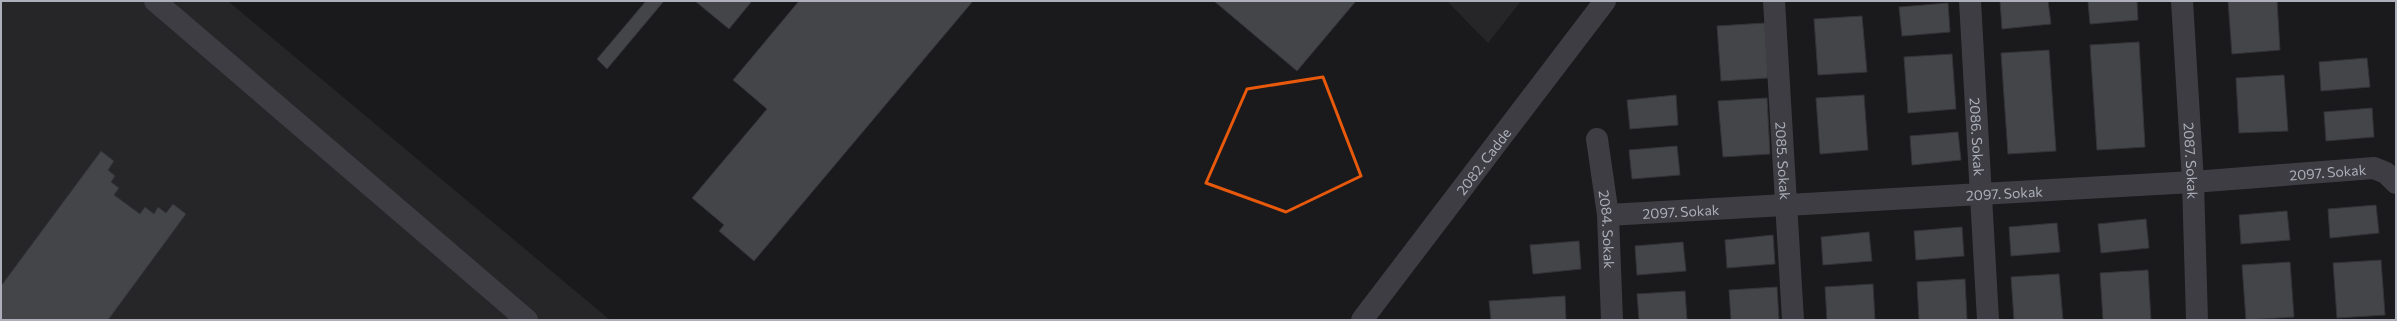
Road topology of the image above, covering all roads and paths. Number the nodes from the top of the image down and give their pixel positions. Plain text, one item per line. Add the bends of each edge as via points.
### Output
1 (155, 1) edge
2 (1605, 1) edge
3 (1774, 1) edge
4 (1970, 1) edge
5 (2182, 1) edge
6 (1597, 139) dead end
7 (2193, 182) junction
8 (2396, 183) edge
9 (1982, 193) junction
10 (1787, 204) junction
11 (1608, 215) junction
12 (527, 320) edge
13 (1362, 320) edge
14 (1612, 320) edge
15 (1793, 320) edge
16 (1988, 320) edge
17 (2197, 320) edge

1 - 12 street
2 - 13 street, 2082. Cadde
3 - 10 street, 2085. Sokak
4 - 9 street, 2086. Sokak
5 - 7 street, 2087. Sokak
6 - 11 street, 2084. Sokak
7 - 8 street, 2097. Sokak via 2374,168 2386,173
7 - 9 street, 2097. Sokak
7 - 17 street, 2087. Sokak
9 - 10 street, 2097. Sokak
9 - 16 street, 2086. Sokak
10 - 11 street, 2097. Sokak
10 - 15 street, 2085. Sokak
11 - 14 street, 2084. Sokak

